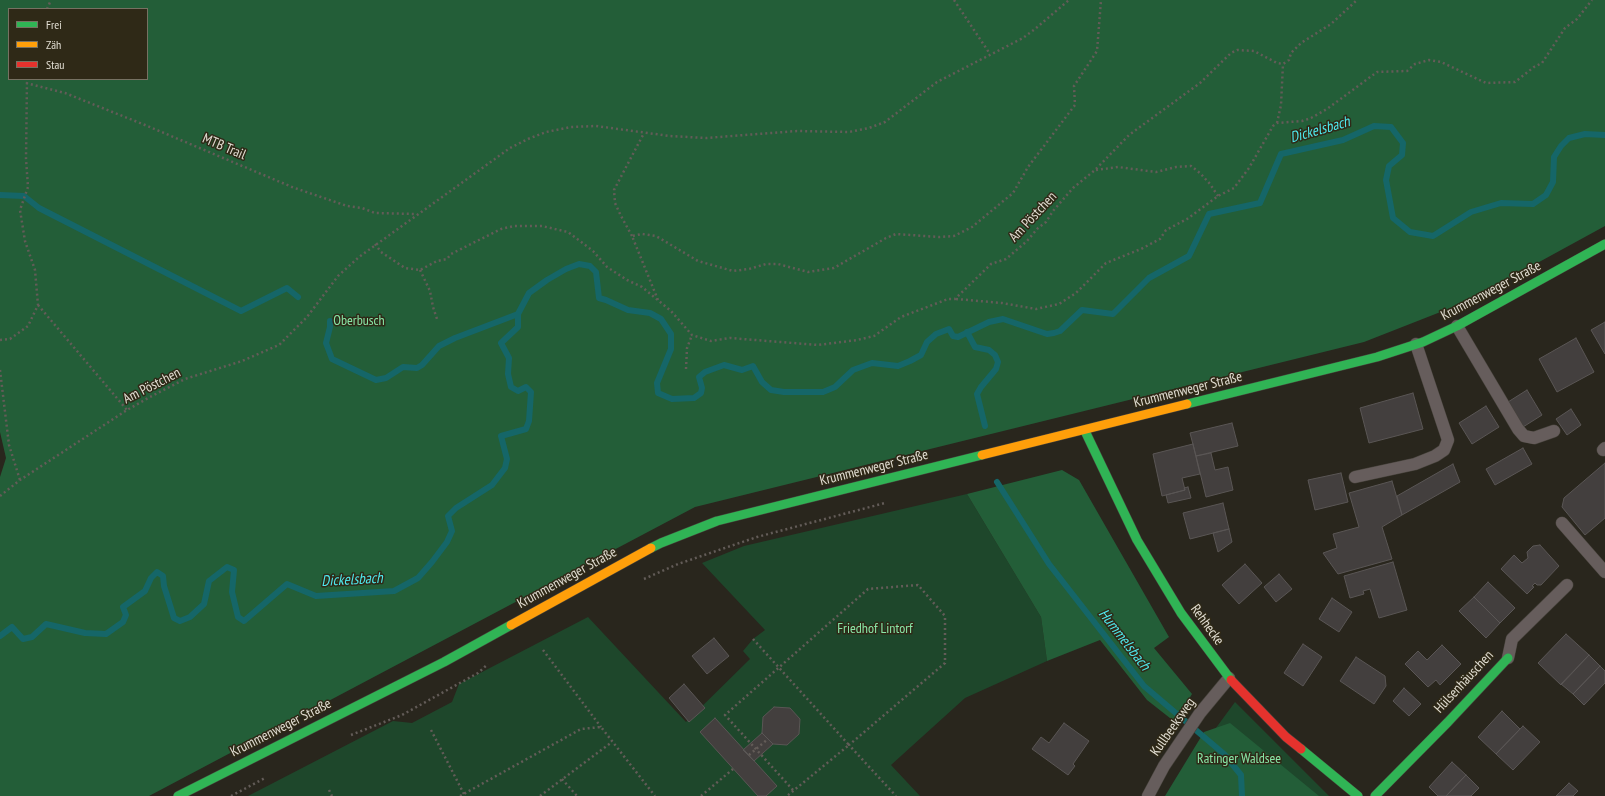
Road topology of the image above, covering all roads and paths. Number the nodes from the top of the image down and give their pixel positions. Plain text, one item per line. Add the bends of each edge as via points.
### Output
1 (954, 0) edge
2 (1069, 0) edge
3 (1101, 0) edge
4 (1357, 0) edge
5 (1592, 0) edge
6 (990, 54) junction
7 (1283, 64) junction
8 (27, 81) edge
9 (1277, 123) junction
10 (644, 133) junction
11 (1095, 170) junction
12 (1218, 196) junction
13 (417, 214) junction
14 (632, 236) junction
15 (375, 244) junction
16 (1605, 244) edge
17 (420, 270) junction
18 (955, 299) junction
19 (659, 302) junction
20 (38, 305) junction
21 (437, 319) dead end
22 (1456, 326) junction
23 (692, 335) junction
24 (0, 340) edge
25 (1416, 344) junction
26 (686, 369) dead end
27 (0, 370) edge
28 (127, 410) junction
29 (1084, 431) junction
30 (1554, 431) dead end
31 (1355, 477) dead end
32 (20, 480) junction
33 (0, 496) edge
34 (887, 503) dead end
35 (1562, 523) dead end
36 (1605, 572) edge
37 (643, 579) dead end
38 (1566, 585) dead end
39 (753, 639) dead end
40 (543, 650) dead end
41 (1508, 658) joint
42 (489, 663) dead end
43 (779, 667) junction
44 (1229, 678) junction
45 (601, 728) junction
46 (431, 730) dead end
47 (350, 735) dead end
48 (768, 739) dead end
49 (612, 742) junction
50 (848, 745) junction
51 (756, 749) junction
52 (749, 756) dead end
53 (733, 768) dead end
54 (266, 778) dead end
55 (562, 779) junction
56 (329, 790) dead end
57 (793, 790) junction
58 (464, 795) edge
59 (544, 795) edge
60 (178, 796) edge
61 (232, 796) edge
62 (332, 796) edge
63 (460, 796) edge
64 (540, 796) edge
65 (577, 796) edge
66 (654, 796) edge
67 (701, 796) edge
68 (787, 796) edge
69 (896, 796) edge
70 (1148, 796) edge
71 (1358, 796) edge
72 (1375, 796) edge

1 - 6 path
2 - 6 path, Am Pöstchen via 1030,34
3 - 14 path via 1096,50 1074,86 1075,105 1028,167 1013,193 972,227 954,236 939,238 896,234 834,268 808,272 778,264 733,271 698,261 656,236
4 - 7 path via 1331,24 1301,43
5 - 9 path via 1577,19 1565,28 1542,64 1534,67 1516,82 1486,83 1440,62 1429,60 1407,70 1377,72 1311,118
6 - 10 path, Am Pöstchen via 937,82 885,122 869,128 849,132 797,131 706,138
7 - 9 path via 1281,105
7 - 11 path, Am Pöstchen via 1254,51 1237,50 1231,53 1200,83 1129,135
8 - 13 path, MTB Trail via 65,93 292,187 347,206 375,213
8 - 20 path, MTB Trail via 28,187 20,210 25,241 35,270
9 - 12 path via 1234,188
10 - 13 path, Am Pöstchen via 596,126 546,132 510,148
10 - 14 path via 614,190 620,216
11 - 12 path via 1118,167 1156,172 1176,166 1191,166 1210,184
11 - 18 path, Am Pöstchen via 1073,188 1028,241 1006,259 991,264
12 - 18 path via 1187,220 1166,230 1160,239 1106,263 1076,293 1059,304 1036,309
13 - 15 path, Am Pöstchen
14 - 19 path
15 - 17 path via 381,252 405,268
15 - 28 path, Am Pöstchen via 358,256 338,276 307,317 279,345 242,361 185,379
16 - 22 main road, Krummenweger Straße
17 - 19 path via 447,259 451,254 501,229 514,226 542,226 568,232 607,267 642,287
17 - 21 path via 430,291
18 - 23 path via 948,299 901,317 874,336 850,342 818,345 730,338 711,340
19 - 23 path via 671,311
20 - 24 path via 28,326 10,339
20 - 28 path
22 - 25 main road, Krummenweger Straße
22 - 30 lane via 1524,436 1534,438
23 - 26 path via 687,348
25 - 29 main road, Krummenweger Straße via 1377,357
25 - 31 lane via 1448,440 1444,450 1415,464
27 - 32 path via 9,445
28 - 32 path, Am Pöstchen
29 - 44 main road, Rehhecke via 1137,540 1181,613
29 - 60 main road, Krummenweger Straße via 717,521 661,543 444,662
32 - 33 path, Am Pöstchen
34 - 37 path via 757,537
35 - 36 lane
38 - 41 lane, Hülsenhäuschen via 1512,639
39 - 43 path
40 - 45 path
41 - 72 main road, Hülsenhäuschen
42 - 47 path via 478,673 402,715
43 - 50 path
43 - 50 path via 868,589 918,585 945,616 945,663
43 - 51 path via 725,715
44 - 70 lane, Kullbeeksweg via 1200,713 1164,766
44 - 71 main road, Rehhecke via 1286,737
45 - 49 path
45 - 58 path via 580,729
46 - 58 path
48 - 51 path
49 - 55 path
49 - 66 path
50 - 57 path
50 - 69 path
51 - 52 path
51 - 57 path
53 - 67 path
54 - 61 path
55 - 59 path
55 - 65 path
56 - 62 path
57 - 68 path
58 - 63 path
59 - 64 path

